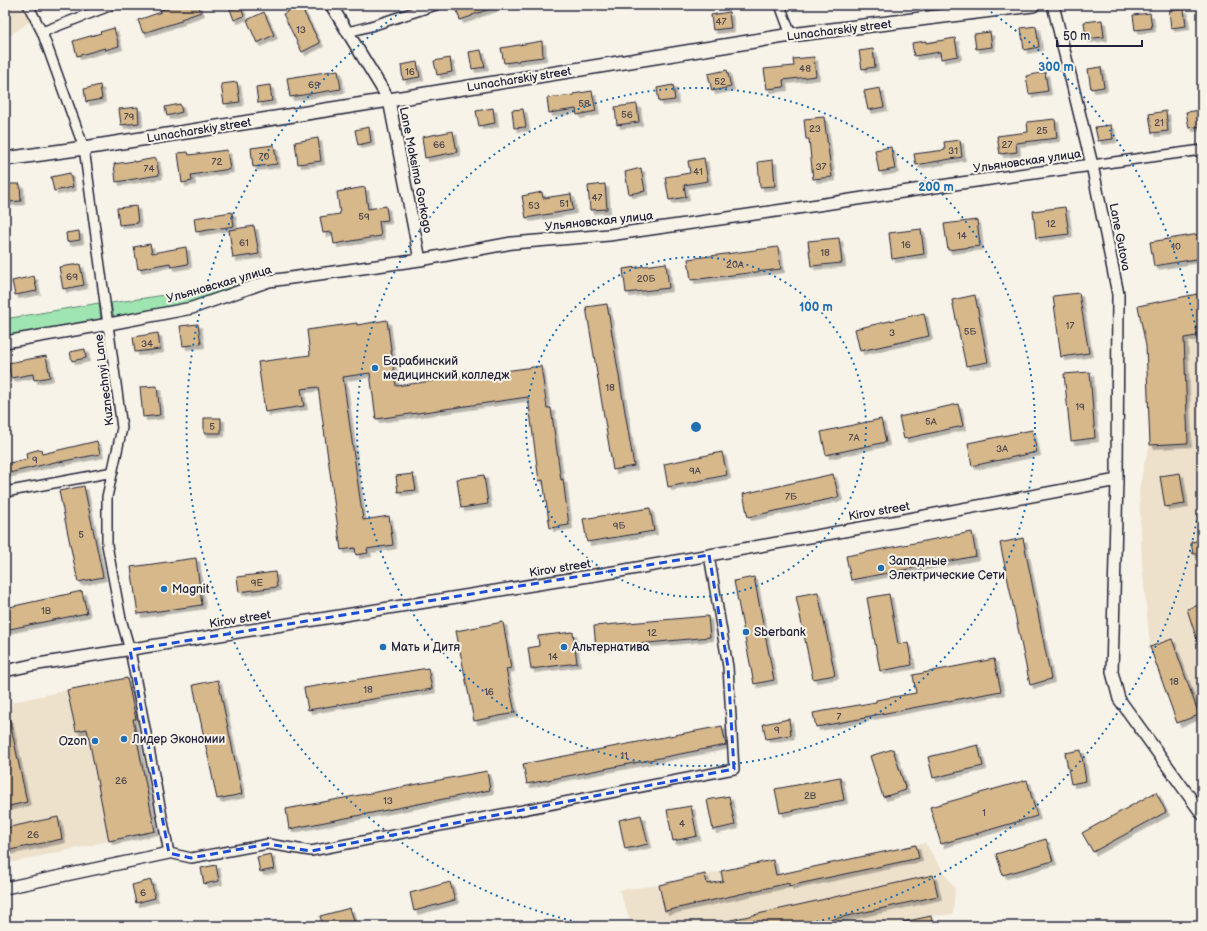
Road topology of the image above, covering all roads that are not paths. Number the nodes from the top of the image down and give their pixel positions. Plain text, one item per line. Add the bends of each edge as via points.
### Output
1 (28, 5) edge
2 (112, 5) edge
3 (331, 5) edge
4 (436, 5) edge
5 (780, 5) edge
6 (1033, 5) edge
7 (1053, 5) edge
8 (42, 32) junction
9 (348, 32) junction
10 (791, 36) junction
11 (389, 100) junction
12 (84, 148) junction
13 (1202, 150) edge
14 (5, 159) edge
15 (1092, 165) junction
16 (420, 260) junction
17 (109, 324) junction
18 (5, 342) edge
19 (113, 472) junction
20 (1117, 480) junction
21 (5, 492) edge
22 (709, 555) junction
23 (130, 650) junction
24 (5, 671) edge
25 (1202, 814) edge
26 (169, 853) junction
27 (5, 888) edge

1 - 8 street, Kuznechnyi Lane
2 - 8 street
3 - 9 street, Lane Maksima Gorkogo
4 - 9 street
5 - 10 street
6 - 10 main road, Lunacharskiy street
7 - 15 street, Lane Gutova
8 - 12 street, Kuznechnyi Lane
9 - 11 street, Lane Maksima Gorkogo
10 - 11 main road, Lunacharskiy street
11 - 12 main road, Lunacharskiy street
11 - 16 street, Lane Maksima Gorkogo
12 - 14 main road, Lunacharskiy street
12 - 17 street, Kuznechnyi Lane
13 - 15 street, Ульяновская улица
15 - 16 street, Ульяновская улица via 609,234 512,243
15 - 20 street, Lane Gutova via 1118,294
16 - 17 street, Ульяновская улица via 269,281 192,308
17 - 18 street, Ульяновская улица
17 - 19 street, Kuznechnyi Lane via 122,428
19 - 21 street
19 - 23 street, Kuznechnyi Lane via 107,497 107,545 121,619
20 - 22 street, Kirov street
20 - 25 street, Lane Gutova via 1112,672 1120,699
22 - 23 street, Kirov street
22 - 26 street via 728,667 734,769 311,852 268,844 190,858
23 - 24 street, Kirov street
23 - 26 street, Kuznechnyi Lane
26 - 27 street

